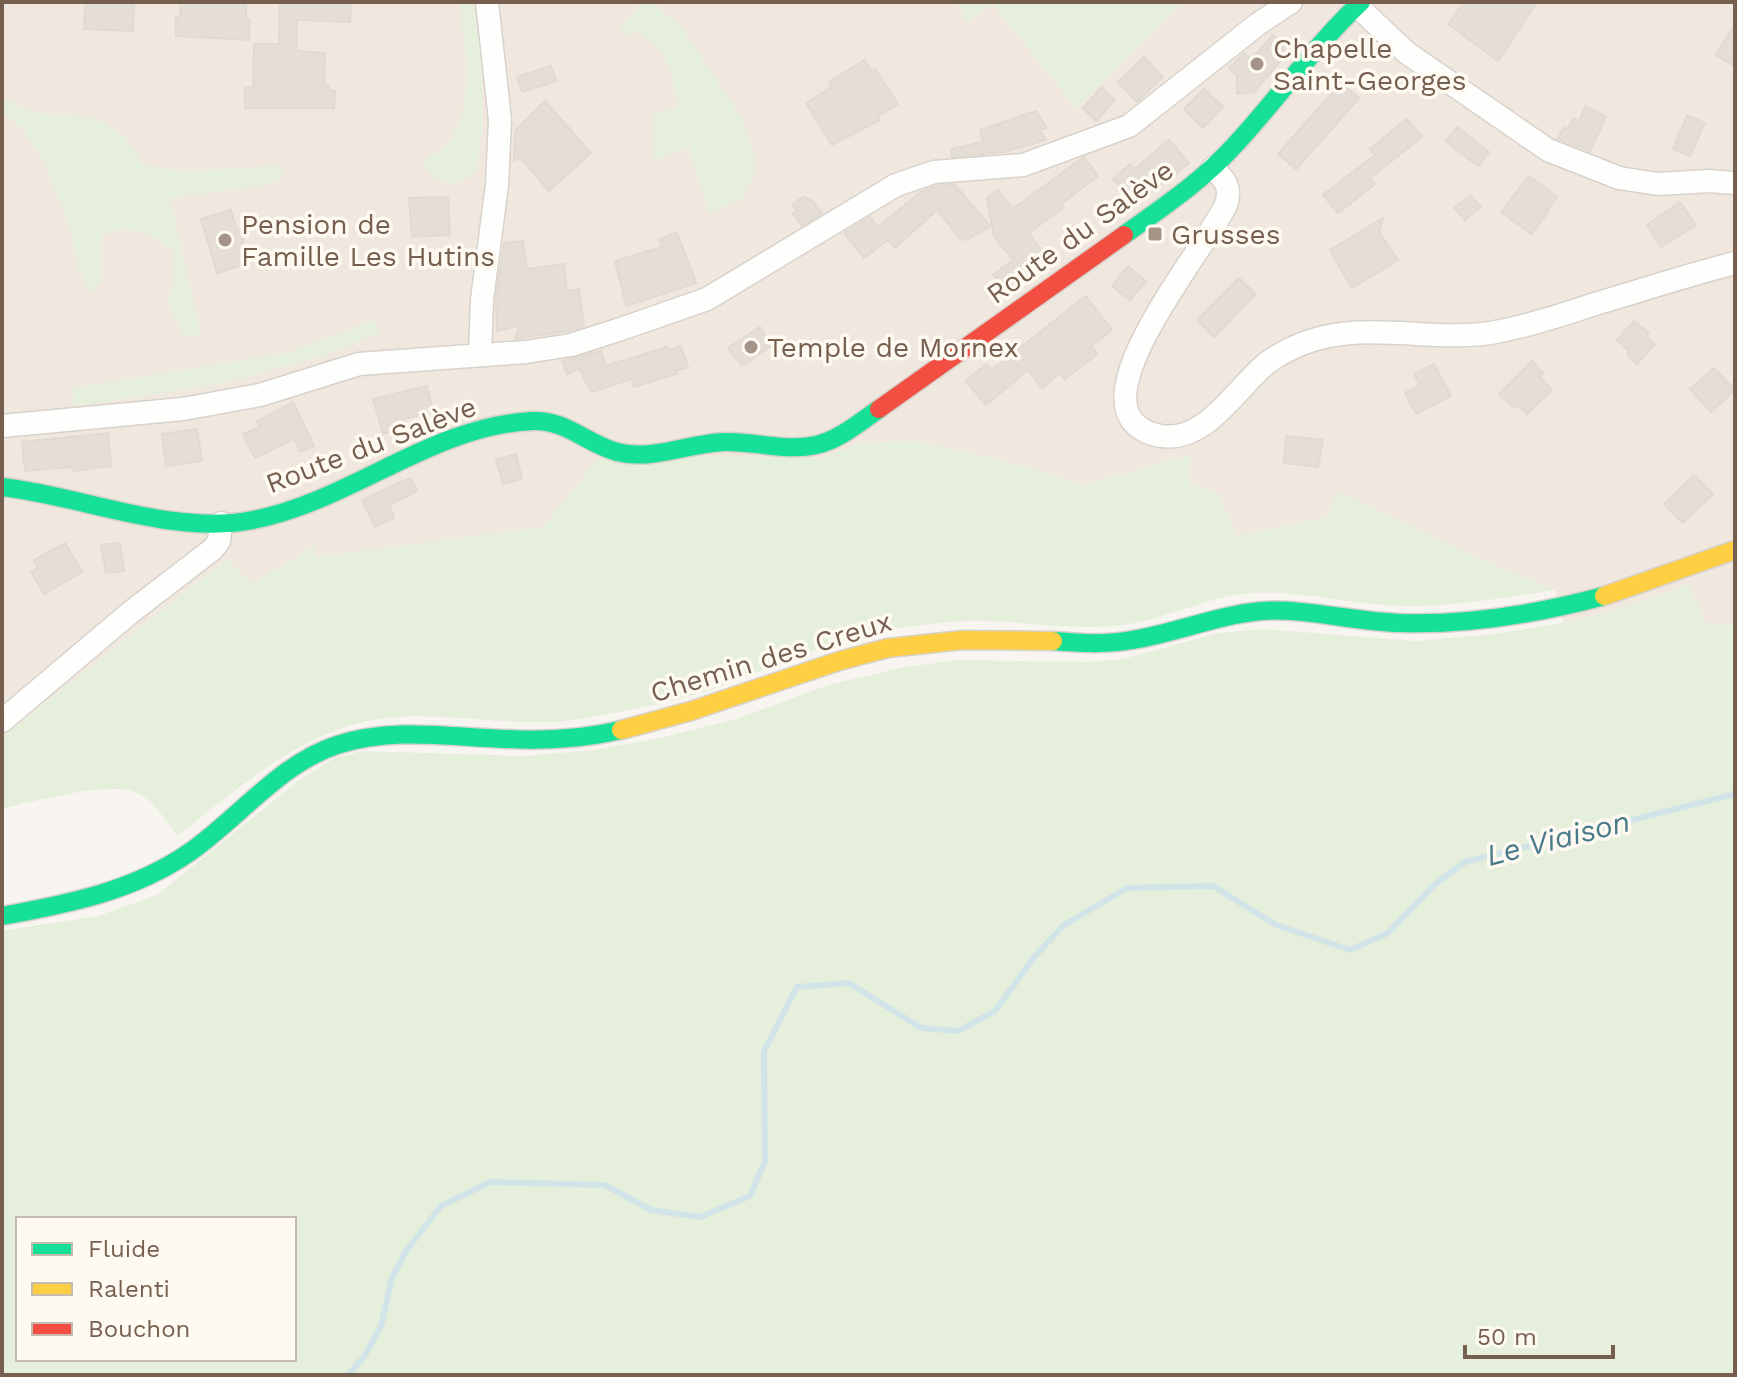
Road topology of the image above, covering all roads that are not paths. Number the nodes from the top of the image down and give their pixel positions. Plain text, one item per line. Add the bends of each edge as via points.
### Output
1 (487, 2) edge
2 (1291, 2) edge
3 (1359, 4) edge
4 (1213, 168) junction
5 (1735, 183) edge
6 (1735, 263) edge
7 (480, 355) junction
8 (2, 426) edge
9 (2, 487) edge
10 (221, 523) junction
11 (1735, 550) edge
12 (2, 721) edge
13 (2, 916) edge

1 - 7 street via 500,120
2 - 7 street via 1120,130 1023,165 919,176 878,194 699,302 571,345
3 - 4 street, Route du Salève
3 - 5 street via 1407,53 1548,150 1619,178 1658,184
4 - 6 street via 1227,183 1226,205 1127,373 1124,392 1130,418 1153,435 1192,432 1268,363 1305,343 1345,333 1507,330
4 - 10 street, Route du Salève via 1136,229 831,439 802,447 724,442 630,454 608,449 555,422 516,423 434,445 306,504
7 - 8 street via 359,364 260,395 183,409
9 - 10 street, Route du Salève
10 - 12 street via 213,549
11 - 13 street, Chemin des Creux via 1615,594 1553,610 1404,623 1268,611 1213,618 1117,642 917,643 838,662 682,715 590,736 527,741 363,738 339,744 288,772 169,866 103,894

